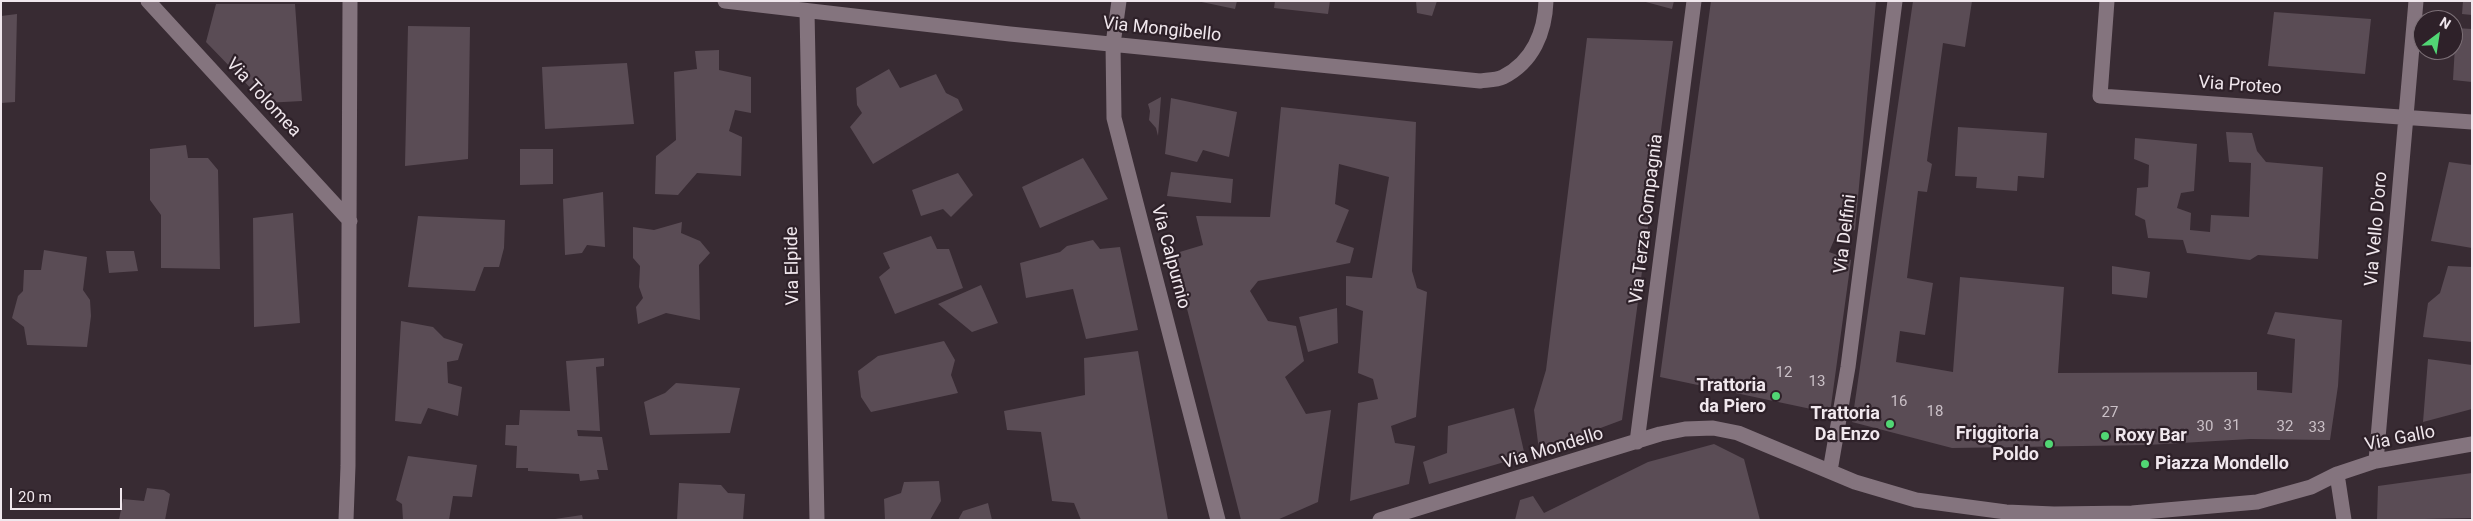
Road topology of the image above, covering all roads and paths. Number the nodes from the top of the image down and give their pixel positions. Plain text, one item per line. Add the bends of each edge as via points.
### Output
1 (148, 1) edge
2 (350, 1) edge
3 (725, 1) edge
4 (1119, 1) edge
5 (1546, 1) edge
6 (1694, 1) edge
7 (1895, 1) edge
8 (2107, 1) edge
9 (2416, 1) edge
10 (771, 4) edge
11 (807, 11) junction
12 (1113, 44) junction
13 (2405, 116) junction
14 (2472, 122) edge
15 (350, 221) junction
16 (1637, 442) junction
17 (2472, 444) edge
18 (2376, 461) junction
19 (1830, 471) junction
20 (2337, 474) junction
21 (2089, 517) edge
22 (346, 520) edge
23 (817, 520) edge
24 (1218, 520) edge
25 (1380, 520) edge
26 (2344, 520) edge

1 - 15 street, Via Tolomea
2 - 15 street
3 - 10 street, Via Mongibello
4 - 12 street, Via Calpurnio
5 - 12 street, Via Mongibello via 1539,41 1524,62 1502,78 1480,82
6 - 16 street, Via Terza Compagnia
7 - 19 street, Via Delfini via 1848,367
8 - 13 street, Via Proteo via 2100,96
9 - 13 street, Via Vello D'oro
10 - 11 street, Via Mongibello
11 - 12 street, Via Mongibello
11 - 23 street, Via Elpide
12 - 24 street, Via Calpurnio via 1114,118
13 - 14 street, Via Proteo
13 - 18 street, Via Vello D'oro
15 - 22 street
16 - 19 street, Via Mondello via 1685,429 1713,428 1738,433
16 - 25 street, Via Mondello
17 - 18 street, Via Gallo
18 - 20 street, Via Gallo
19 - 21 street via 1916,500 2006,512
20 - 21 street via 2311,487 2257,502
20 - 26 street

